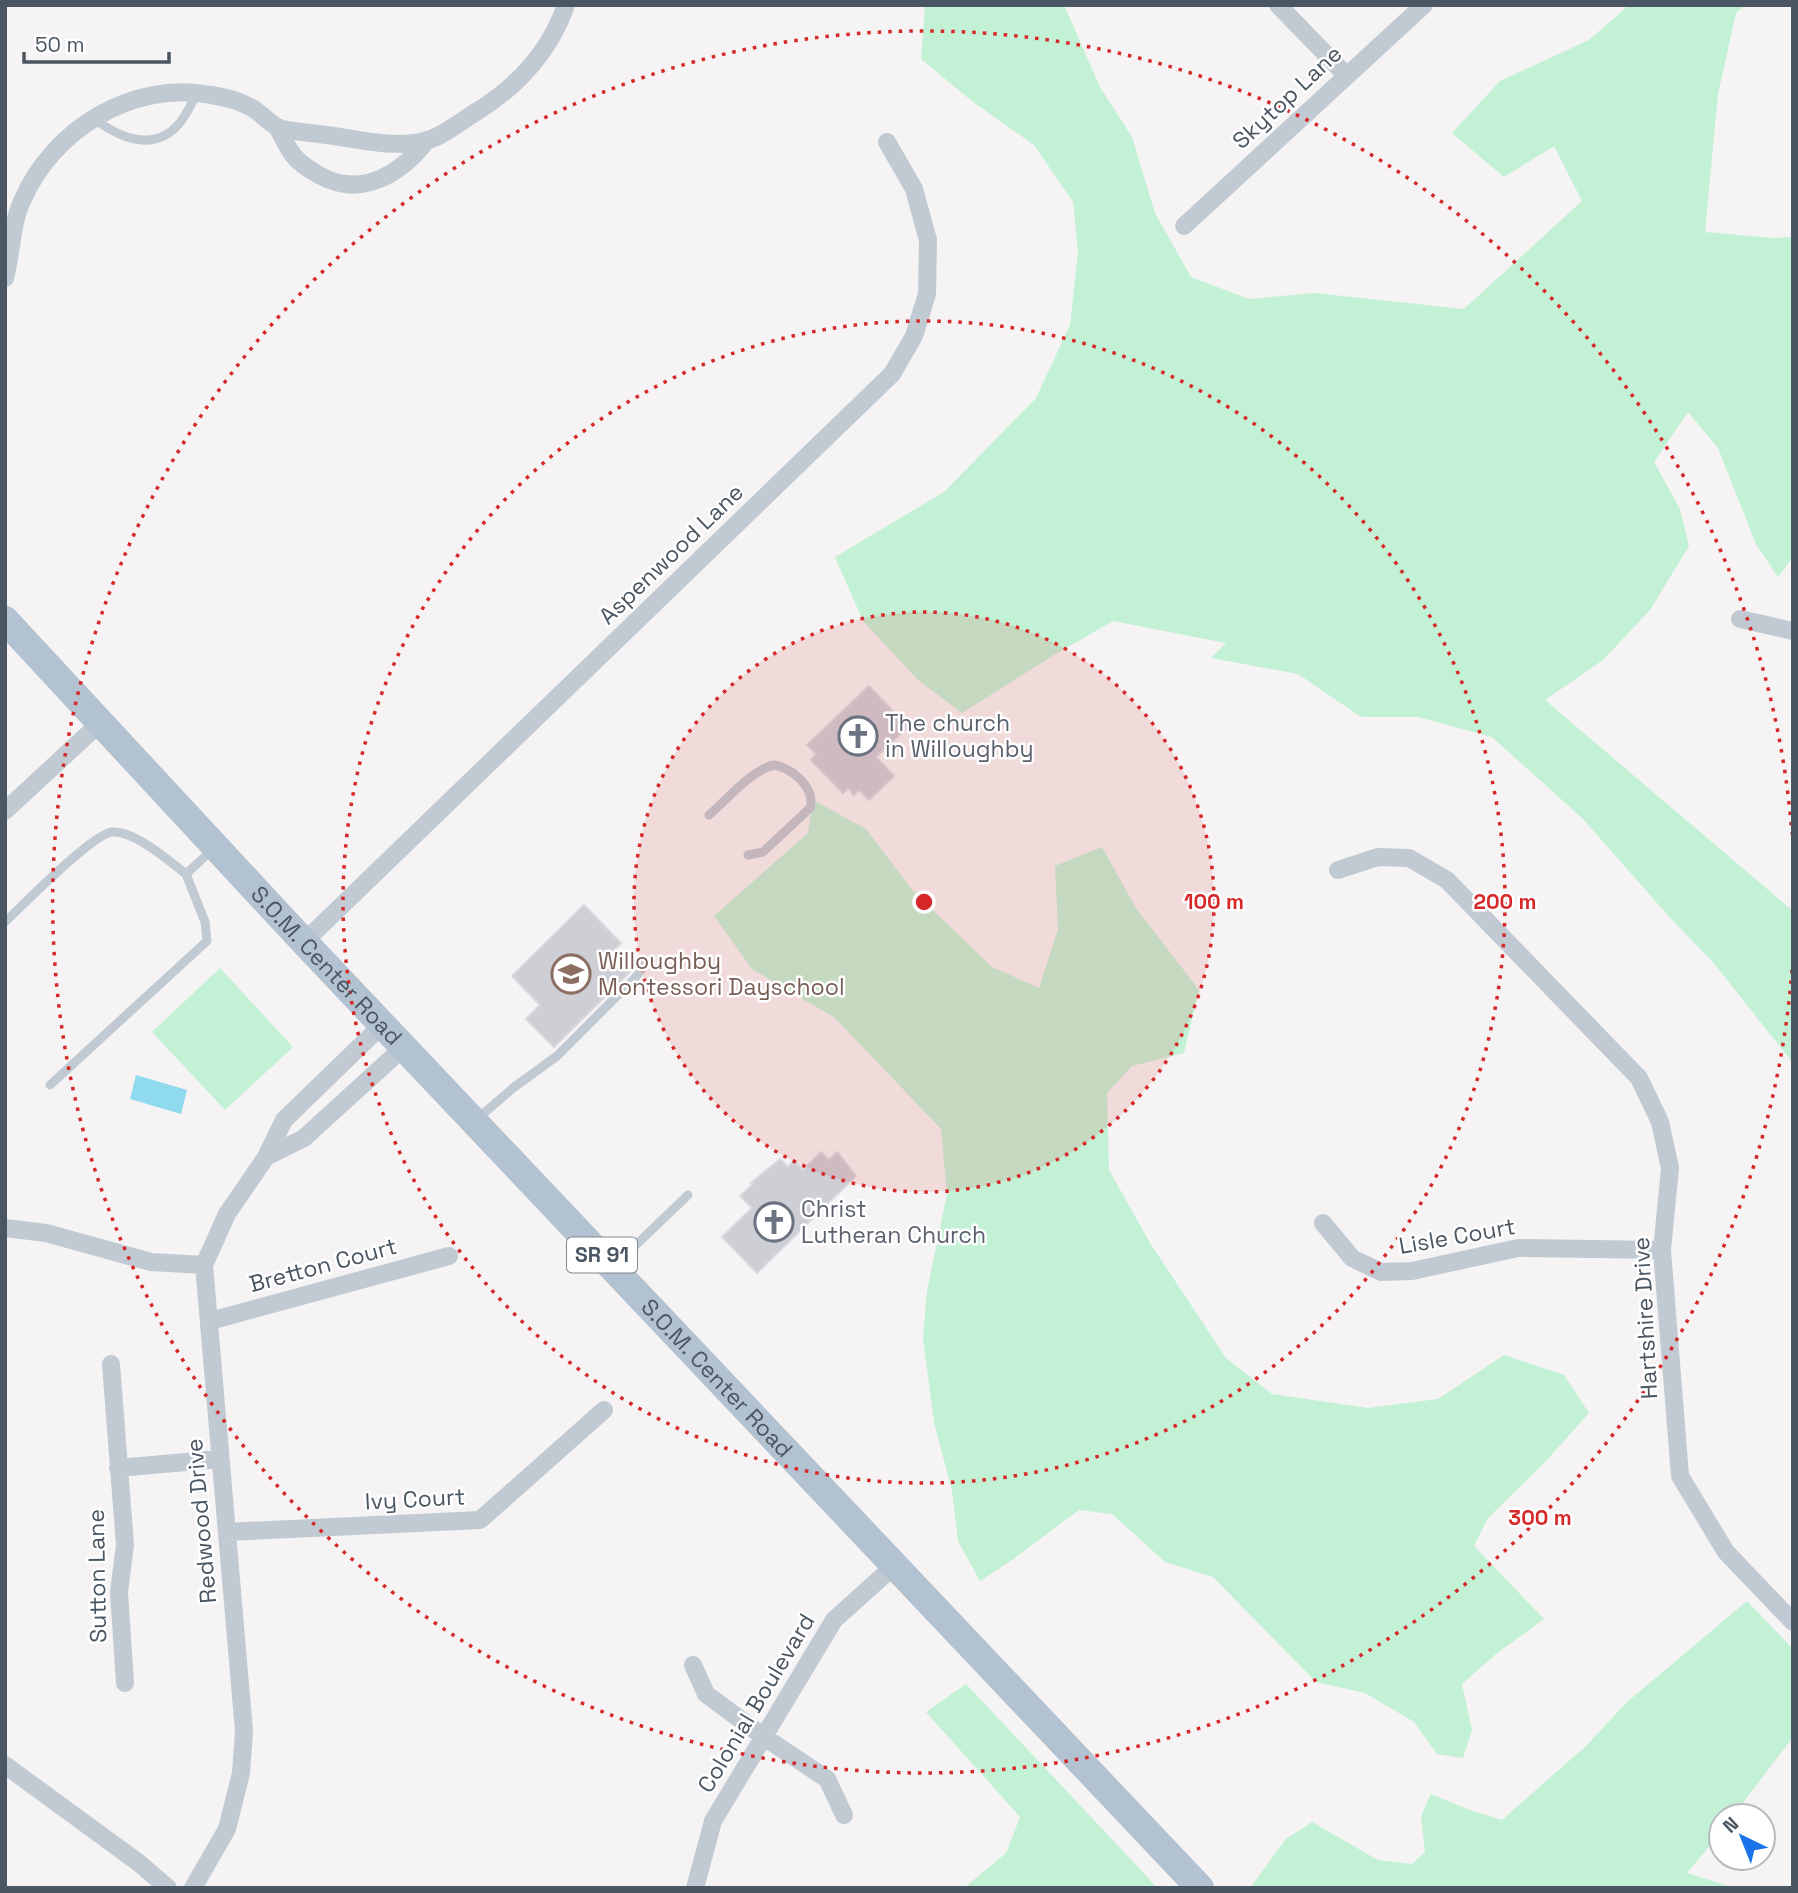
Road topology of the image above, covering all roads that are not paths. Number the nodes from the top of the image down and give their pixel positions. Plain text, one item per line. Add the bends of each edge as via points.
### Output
1 (566, 5) edge
2 (1278, 5) edge
3 (1424, 5) edge
4 (1346, 75) junction
5 (197, 93) junction
6 (93, 118) junction
7 (277, 127) junction
8 (427, 140) junction
9 (887, 142) dead end
10 (1184, 226) dead end
11 (5, 278) edge
12 (1740, 619) dead end
13 (5, 620) edge
14 (1793, 631) edge
15 (101, 722) junction
16 (5, 811) edge
17 (709, 815) dead end
18 (215, 846) junction
19 (748, 855) dead end
20 (1338, 870) dead end
21 (186, 874) junction
22 (5, 922) edge
23 (304, 942) junction
24 (648, 961) dead end
25 (383, 1024) junction
26 (404, 1047) junction
27 (50, 1085) dead end
28 (475, 1121) junction
29 (266, 1157) junction
30 (688, 1195) dead end
31 (1323, 1223) dead end
32 (5, 1228) edge
33 (1662, 1250) junction
34 (449, 1256) dead end
35 (204, 1265) junction
36 (613, 1267) junction
37 (210, 1321) junction
38 (111, 1364) dead end
39 (604, 1409) dead end
40 (220, 1460) junction
41 (118, 1468) junction
42 (227, 1532) junction
43 (894, 1566) junction
44 (1793, 1622) edge
45 (693, 1665) dead end
46 (125, 1683) dead end
47 (764, 1737) junction
48 (5, 1765) edge
49 (844, 1815) dead end
50 (168, 1888) edge
51 (193, 1888) edge
52 (695, 1888) edge
53 (1200, 1888) edge

1 - 8 street via 541,54 516,82 483,108
2 - 4 street
3 - 4 street, Skytop Lane
4 - 10 street, Skytop Lane
5 - 6 street via 177,91 141,98
5 - 6 lane via 176,127 159,139 136,141 113,133
5 - 7 street via 252,107
6 - 11 street via 57,148 27,191
7 - 8 street via 356,141
7 - 8 street via 301,163 325,179 353,186 394,172
9 - 23 street, Aspenwood Lane via 914,189 928,240 927,294 914,336 892,374
12 - 14 street
13 - 15 main road, S.O.M. Center Road / SR 91
15 - 16 street
15 - 18 main road, S.O.M. Center Road / SR 91
17 - 19 lane via 761,770 774,765 791,771 811,793 810,807 764,852
18 - 21 lane
18 - 23 main road, S.O.M. Center Road / SR 91
20 - 33 street, Hartshire Drive via 1378,857 1409,858 1447,880 1639,1078 1660,1122 1670,1168
21 - 22 lane via 126,834 110,832 92,842
21 - 27 lane via 205,922 206,941
23 - 25 main road, S.O.M. Center Road / SR 91
24 - 28 lane via 557,1056
25 - 26 main road, S.O.M. Center Road / SR 91
25 - 29 street via 284,1120
26 - 28 main road, S.O.M. Center Road / SR 91
26 - 29 street via 304,1138
28 - 36 main road, S.O.M. Center Road / SR 91
29 - 35 street via 227,1214
30 - 36 lane
31 - 33 street, Lisle Court via 1352,1258 1381,1272 1412,1271 1518,1248
32 - 35 street via 46,1233 151,1262
33 - 44 street, Hartshire Drive via 1680,1476 1726,1552
34 - 37 street, Bretton Court
35 - 37 street, Redwood Drive
36 - 43 main road, S.O.M. Center Road / SR 91
37 - 40 street, Redwood Drive
38 - 41 street, Sutton Lane
39 - 42 street, Ivy Court via 480,1520
40 - 41 street
40 - 42 street, Redwood Drive
41 - 46 street, Sutton Lane via 125,1545 119,1592
42 - 51 street, Redwood Drive via 244,1731 241,1773 227,1829
43 - 47 street, Colonial Boulevard via 834,1620
43 - 53 main road, S.O.M. Center Road / SR 91
45 - 47 street via 706,1695
47 - 49 street via 827,1779
47 - 52 street, Colonial Boulevard via 713,1821
48 - 50 street

